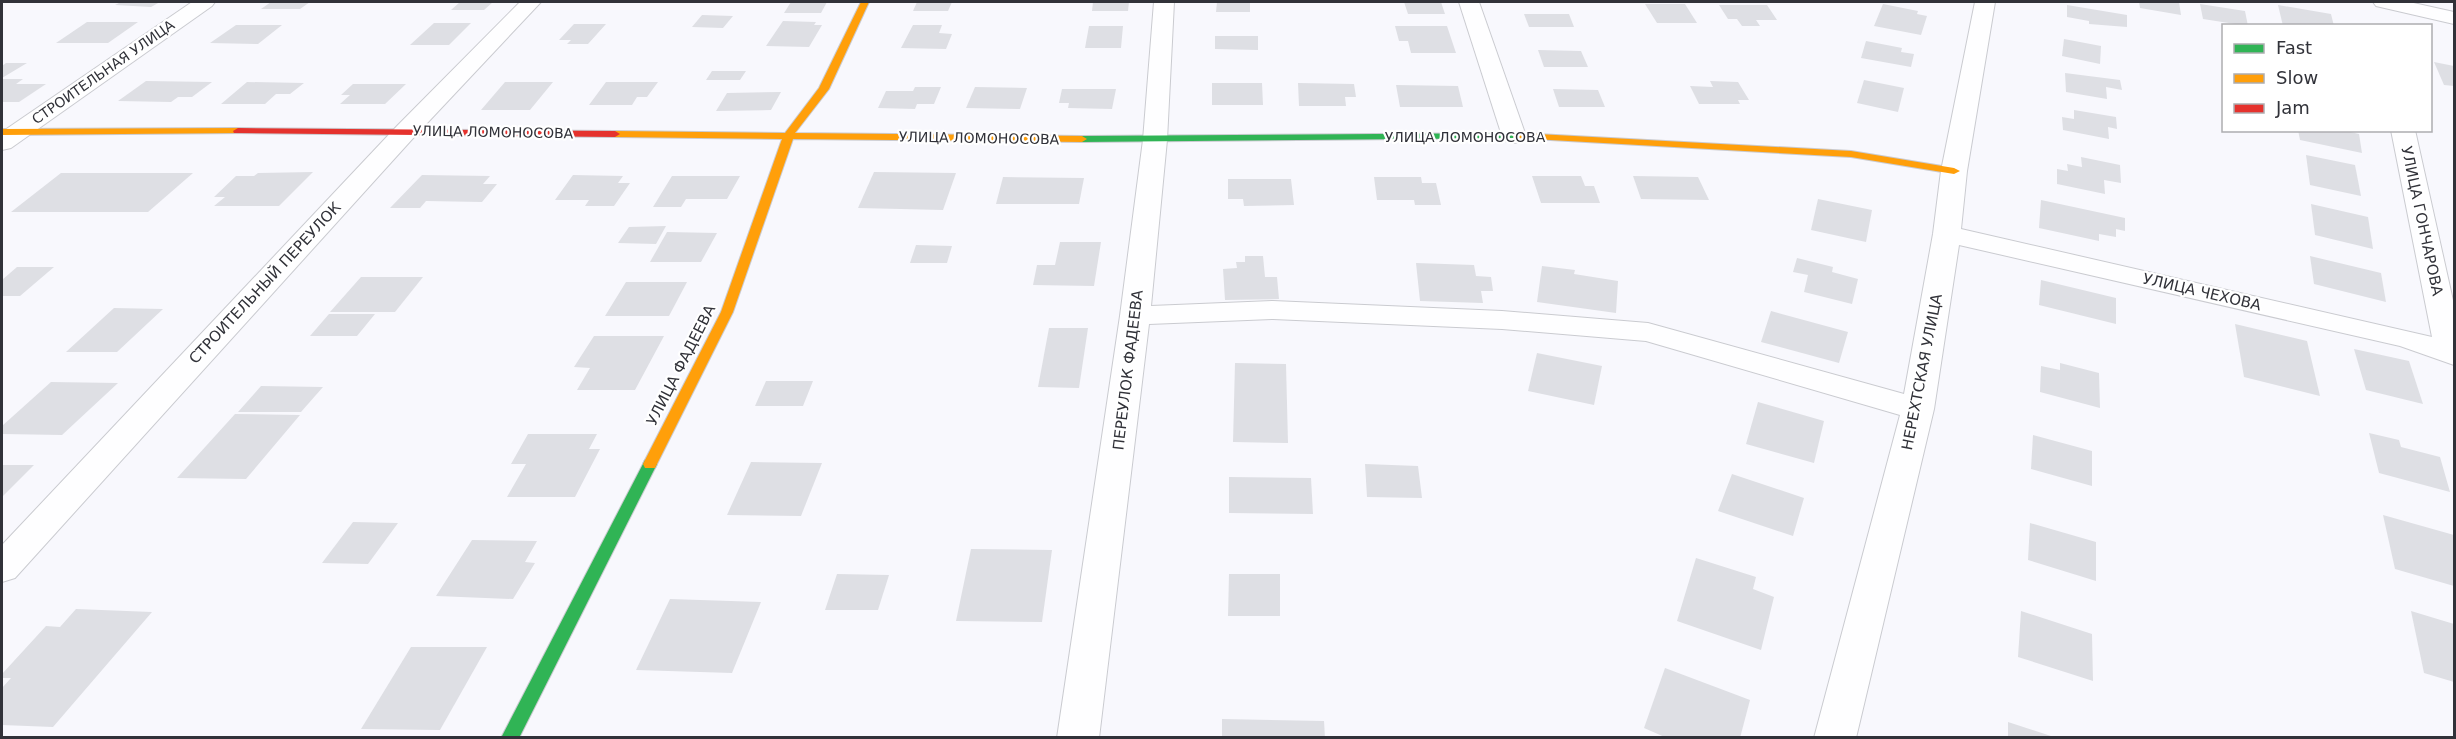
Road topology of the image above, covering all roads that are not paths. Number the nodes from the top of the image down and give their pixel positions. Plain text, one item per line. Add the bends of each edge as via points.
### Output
1 (206, 2) edge
2 (531, 2) edge
3 (865, 2) edge
4 (1164, 2) edge
5 (1469, 2) edge
6 (1985, 2) edge
7 (2376, 2) edge
8 (2383, 2) edge
9 (2454, 18) edge
10 (2381, 24) edge
11 (406, 131) junction
12 (2403, 132) edge
13 (789, 134) junction
14 (6, 136) edge
15 (1514, 136) junction
16 (1155, 140) junction
17 (1954, 171) junction
18 (1947, 234) junction
19 (1135, 316) junction
20 (2454, 343) edge
21 (2454, 355) edge
22 (1918, 409) junction
23 (2, 568) edge
24 (510, 738) edge
25 (1078, 738) edge
26 (1834, 738) edge

1 - 14 street, СТРОИТЕЛЬНАЯ УЛИЦА
2 - 11 street, СТРОИТЕЛЬНЫЙ ПЕРЕУЛОК
3 - 13 street, УЛИЦА ФАДЕЕВА via 824,89
4 - 16 street, ПЕРЕУЛОК ФАДЕЕВА
5 - 15 street
6 - 17 street, НЕРЕХТСКАЯ УЛИЦА
7 - 10 street
8 - 9 street
11 - 13 street, УЛИЦА ЛОМОНОСОВА
11 - 14 street, УЛИЦА ЛОМОНОСОВА
11 - 23 street, СТРОИТЕЛЬНЫЙ ПЕРЕУЛОК
12 - 20 street, УЛИЦА ГОНЧАРОВА via 2446,335
13 - 16 street, УЛИЦА ЛОМОНОСОВА
13 - 24 street, УЛИЦА ФАДЕЕВА via 727,312
15 - 16 street, УЛИЦА ЛОМОНОСОВА
15 - 17 street, УЛИЦА ЛОМОНОСОВА via 1851,154
16 - 19 street, ПЕРЕУЛОК ФАДЕЕВА
17 - 18 street, НЕРЕХТСКАЯ УЛИЦА
18 - 21 street, УЛИЦА ЧЕХОВА via 2409,339
18 - 22 street, НЕРЕХТСКАЯ УЛИЦА
19 - 22 street via 1273,310 1502,320 1648,332
19 - 25 street, ПЕРЕУЛОК ФАДЕЕВА
22 - 26 street, НЕРЕХТСКАЯ УЛИЦА

